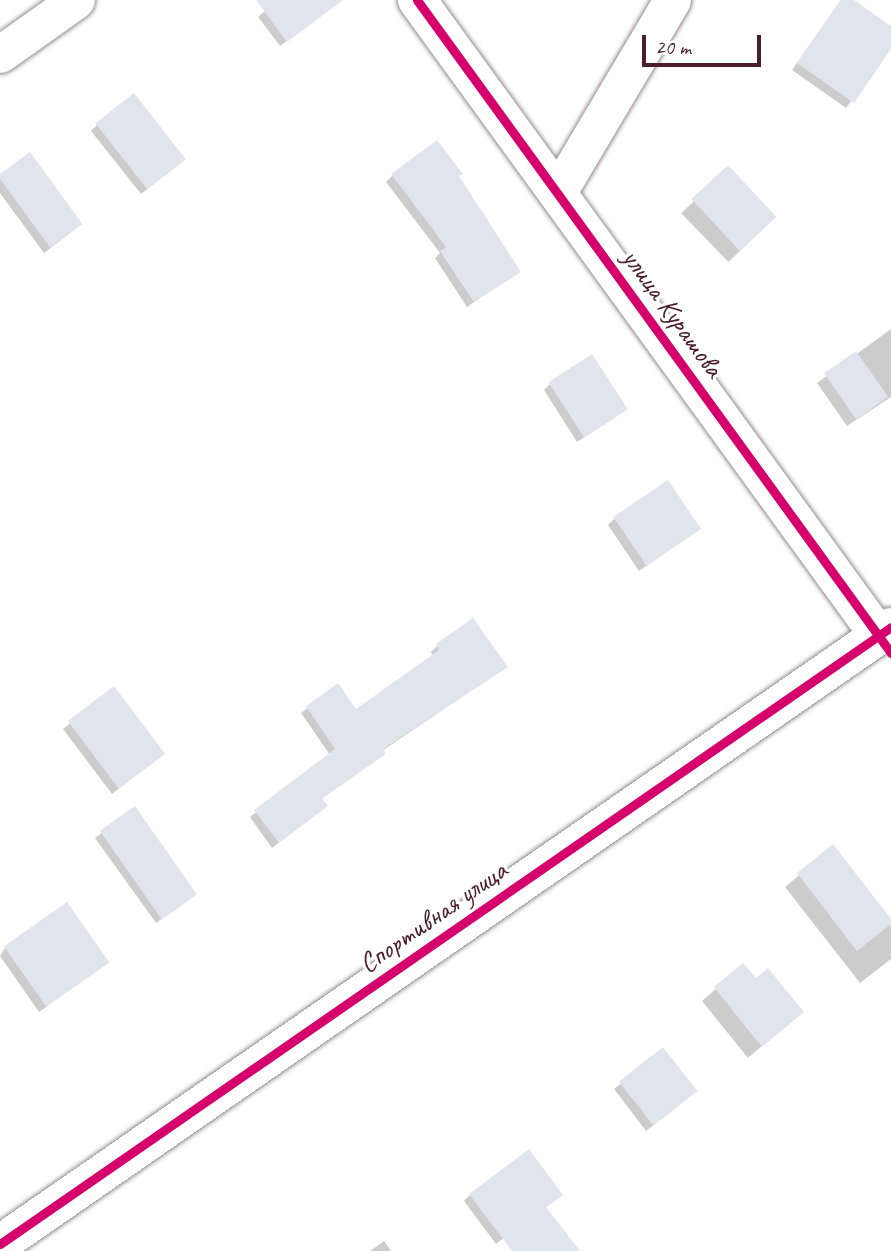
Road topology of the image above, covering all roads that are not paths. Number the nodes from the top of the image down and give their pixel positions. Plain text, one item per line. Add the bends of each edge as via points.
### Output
1 (76, 0) edge
2 (417, 0) edge
3 (671, 0) edge
4 (0, 54) edge
5 (558, 192) junction
6 (887, 639) edge
7 (0, 1244) edge

1 - 4 street
2 - 5 street, улица Курашова
3 - 5 street
5 - 6 street, улица Курашова
6 - 7 street, Спортивная улица

